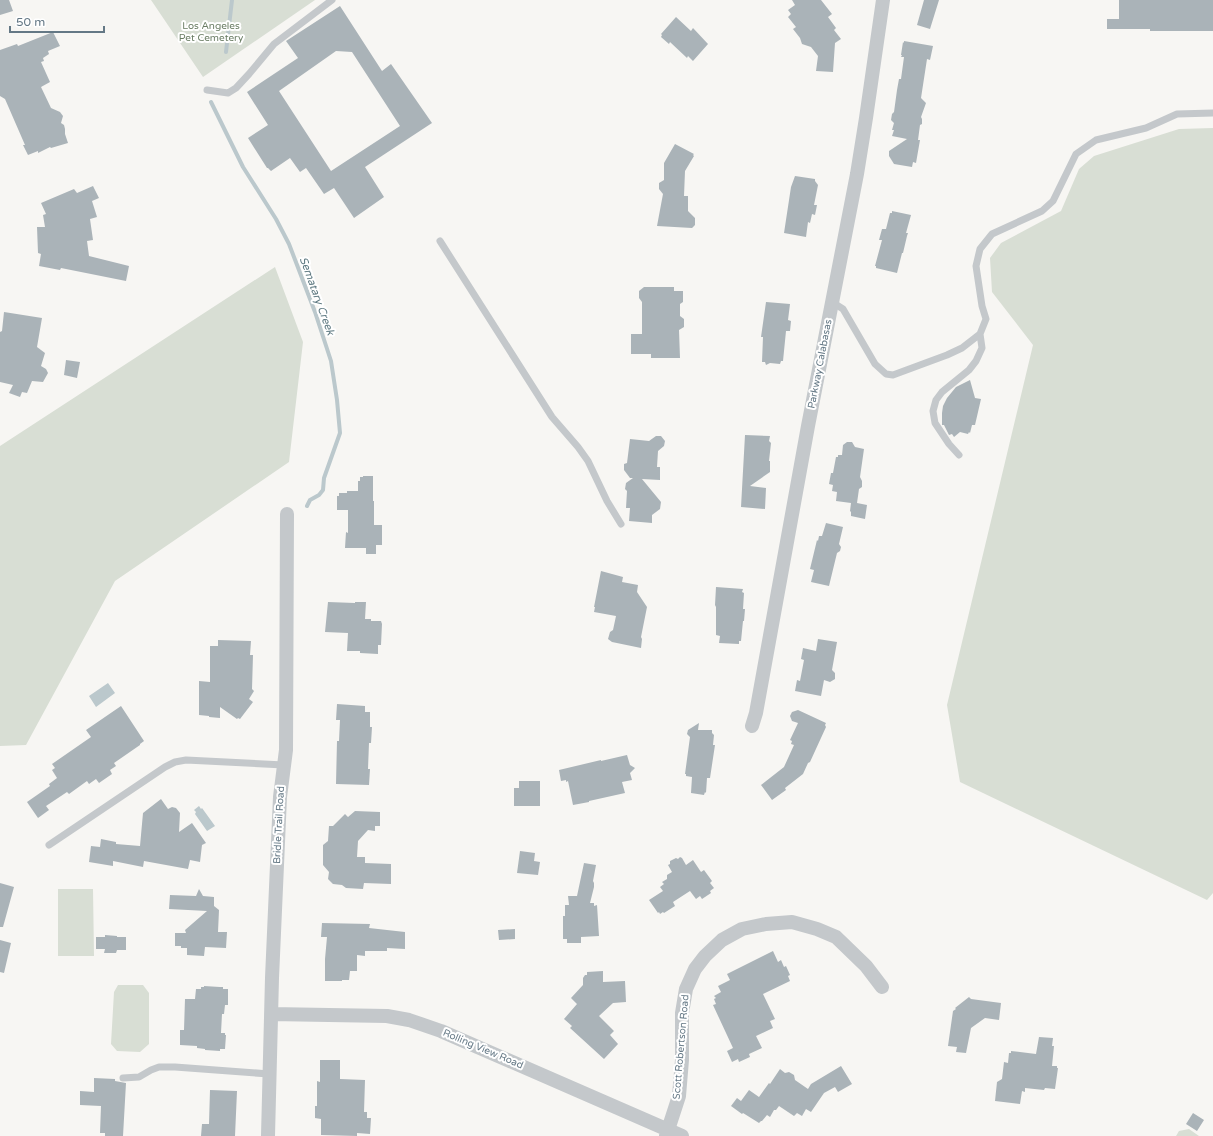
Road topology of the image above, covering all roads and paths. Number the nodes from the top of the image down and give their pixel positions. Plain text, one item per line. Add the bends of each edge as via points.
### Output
1 (332, 0) edge
2 (883, 0) edge
3 (207, 90) dead end
4 (1213, 113) edge
5 (440, 241) dead end
6 (832, 302) junction
7 (980, 334) junction
8 (959, 455) dead end
9 (287, 514) dead end
10 (621, 524) dead end
11 (752, 726) dead end
12 (284, 765) junction
13 (49, 845) dead end
14 (882, 987) dead end
15 (271, 1014) junction
16 (269, 1074) junction
17 (123, 1078) dead end
18 (667, 1133) edge
19 (268, 1136) edge
20 (682, 1136) edge

1 - 3 lane via 274,44 236,88 228,93
2 - 6 street, Parkway Calabasas via 857,174
4 - 7 lane via 1177,114 1146,128 1096,140 1076,154 1053,201 1042,211 992,234 980,249 976,266 986,319
5 - 10 lane via 552,417 588,461 606,501
6 - 7 lane via 843,309 875,364 886,374 893,374 947,355 962,348
6 - 11 street, Parkway Calabasas
7 - 8 lane via 982,348 976,361 942,392 933,411 935,423
9 - 12 street, Bridle Trail Road
12 - 13 lane via 186,760 175,762 165,766
12 - 15 street, Bridle Trail Road via 280,797
14 - 18 street, Scott Robertson Road via 866,966 836,937 817,929 792,922 766,924 742,929 722,940 695,969 686,989 682,1013 679,1096
15 - 16 street, Bridle Trail Road
15 - 18 street, Rolling View Road via 386,1016 410,1020 441,1031
16 - 17 lane via 159,1067 139,1077
16 - 19 street, Bridle Trail Road
18 - 20 street, Rolling View Road

